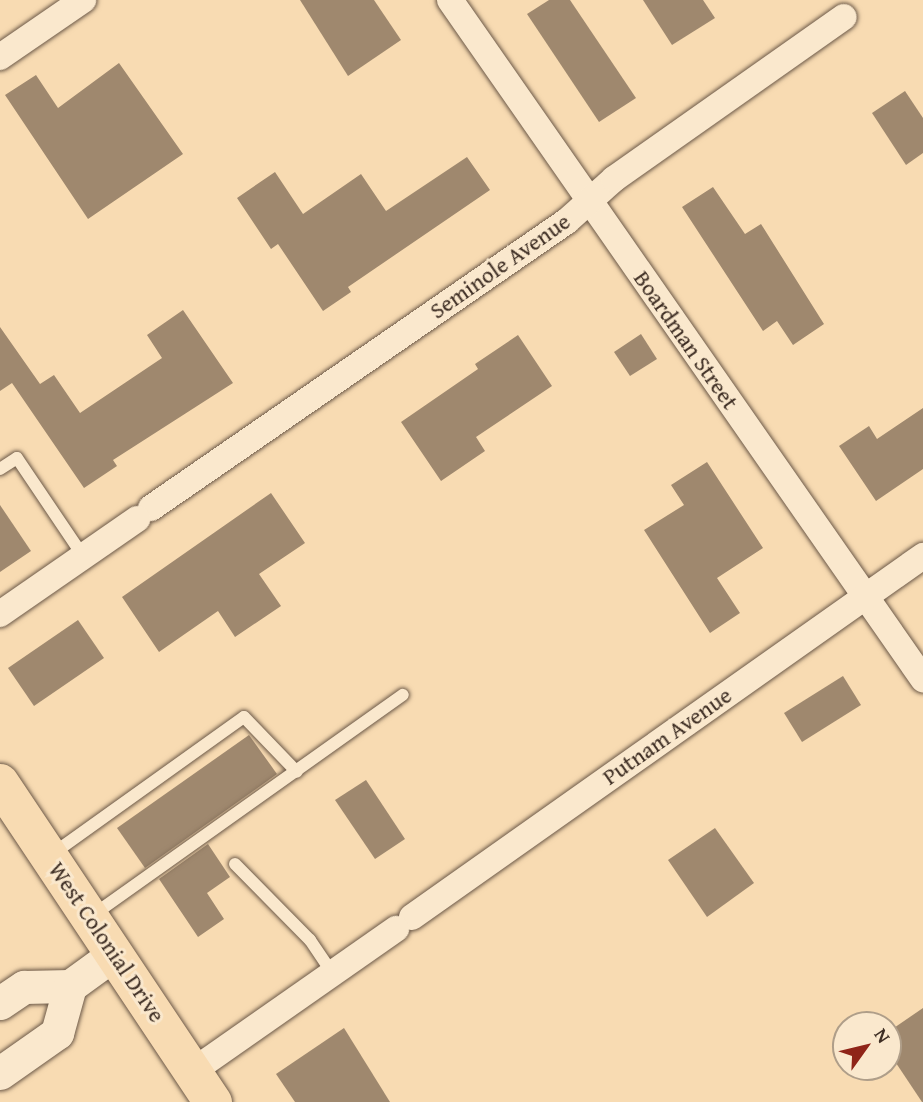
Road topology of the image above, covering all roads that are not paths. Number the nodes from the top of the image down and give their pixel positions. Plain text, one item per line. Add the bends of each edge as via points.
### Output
1 (83, 0) edge
2 (450, 0) edge
3 (844, 17) dead end
4 (0, 57) edge
5 (588, 202) junction
6 (0, 469) edge
7 (83, 555) junction
8 (923, 556) edge
9 (866, 595) junction
10 (0, 614) edge
11 (923, 679) edge
12 (403, 695) dead end
13 (297, 772) junction
14 (0, 783) edge
15 (49, 857) junction
16 (235, 864) dead end
17 (90, 918) junction
18 (114, 954) junction
19 (332, 973) junction
20 (70, 986) junction
21 (0, 1003) edge
22 (193, 1071) junction
23 (0, 1073) edge
24 (213, 1102) edge

1 - 4 street
2 - 5 street, Boardman Street
3 - 5 street, Seminole Avenue
5 - 7 street, Seminole Avenue
5 - 9 street, Boardman Street
6 - 7 lane via 17,458
7 - 10 street, Seminole Avenue
8 - 9 street, Putnam Avenue
9 - 11 street, Boardman Street
9 - 19 street, Putnam Avenue
12 - 13 lane
13 - 15 lane via 244,717
13 - 17 lane
14 - 15 highway, West Colonial Drive
15 - 17 highway, West Colonial Drive
16 - 19 lane via 310,940
17 - 18 highway, West Colonial Drive
18 - 20 street
18 - 22 highway, West Colonial Drive
19 - 22 street, Putnam Avenue
20 - 21 street via 24,987
20 - 23 street via 57,1033
22 - 24 highway, West Colonial Drive

